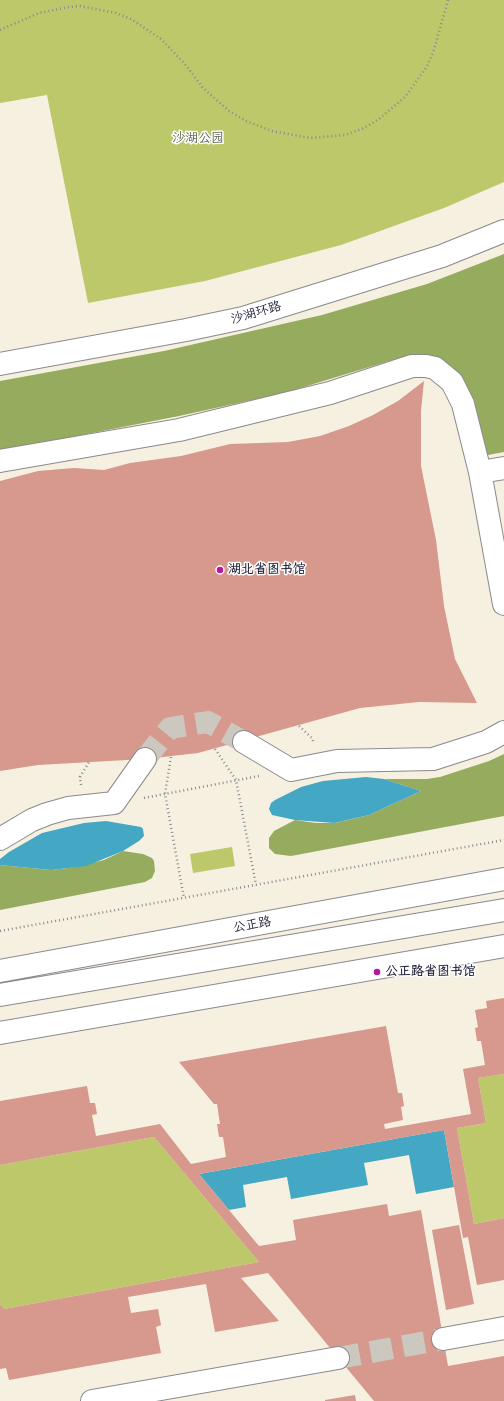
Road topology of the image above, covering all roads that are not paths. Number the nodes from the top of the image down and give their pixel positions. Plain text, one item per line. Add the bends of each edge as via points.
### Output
1 (504, 231) edge
2 (0, 364) edge
3 (0, 461) edge
4 (504, 468) edge
5 (480, 472) junction
6 (504, 604) edge
7 (504, 732) edge
8 (244, 742) tunnel mouth
9 (144, 760) tunnel mouth
10 (0, 839) edge
11 (504, 880) edge
12 (504, 910) edge
13 (504, 946) edge
14 (0, 971) edge
15 (0, 995) edge
16 (0, 1033) edge
17 (504, 1328) edge
18 (443, 1339) tunnel mouth
19 (338, 1358) tunnel mouth
20 (92, 1401) edge

1 - 2 main road, 沙湖环路 via 442,256 243,318
3 - 5 main road via 178,430 330,393 412,366 426,366 444,374 458,393
4 - 5 main road
5 - 6 main road
7 - 8 main road via 486,742 433,760 337,760 291,770
9 - 10 main road via 114,803 68,808 47,814
11 - 14 main road, 公正路
12 - 15 main road, 公正路
13 - 16 main road
17 - 18 main road
19 - 20 main road

